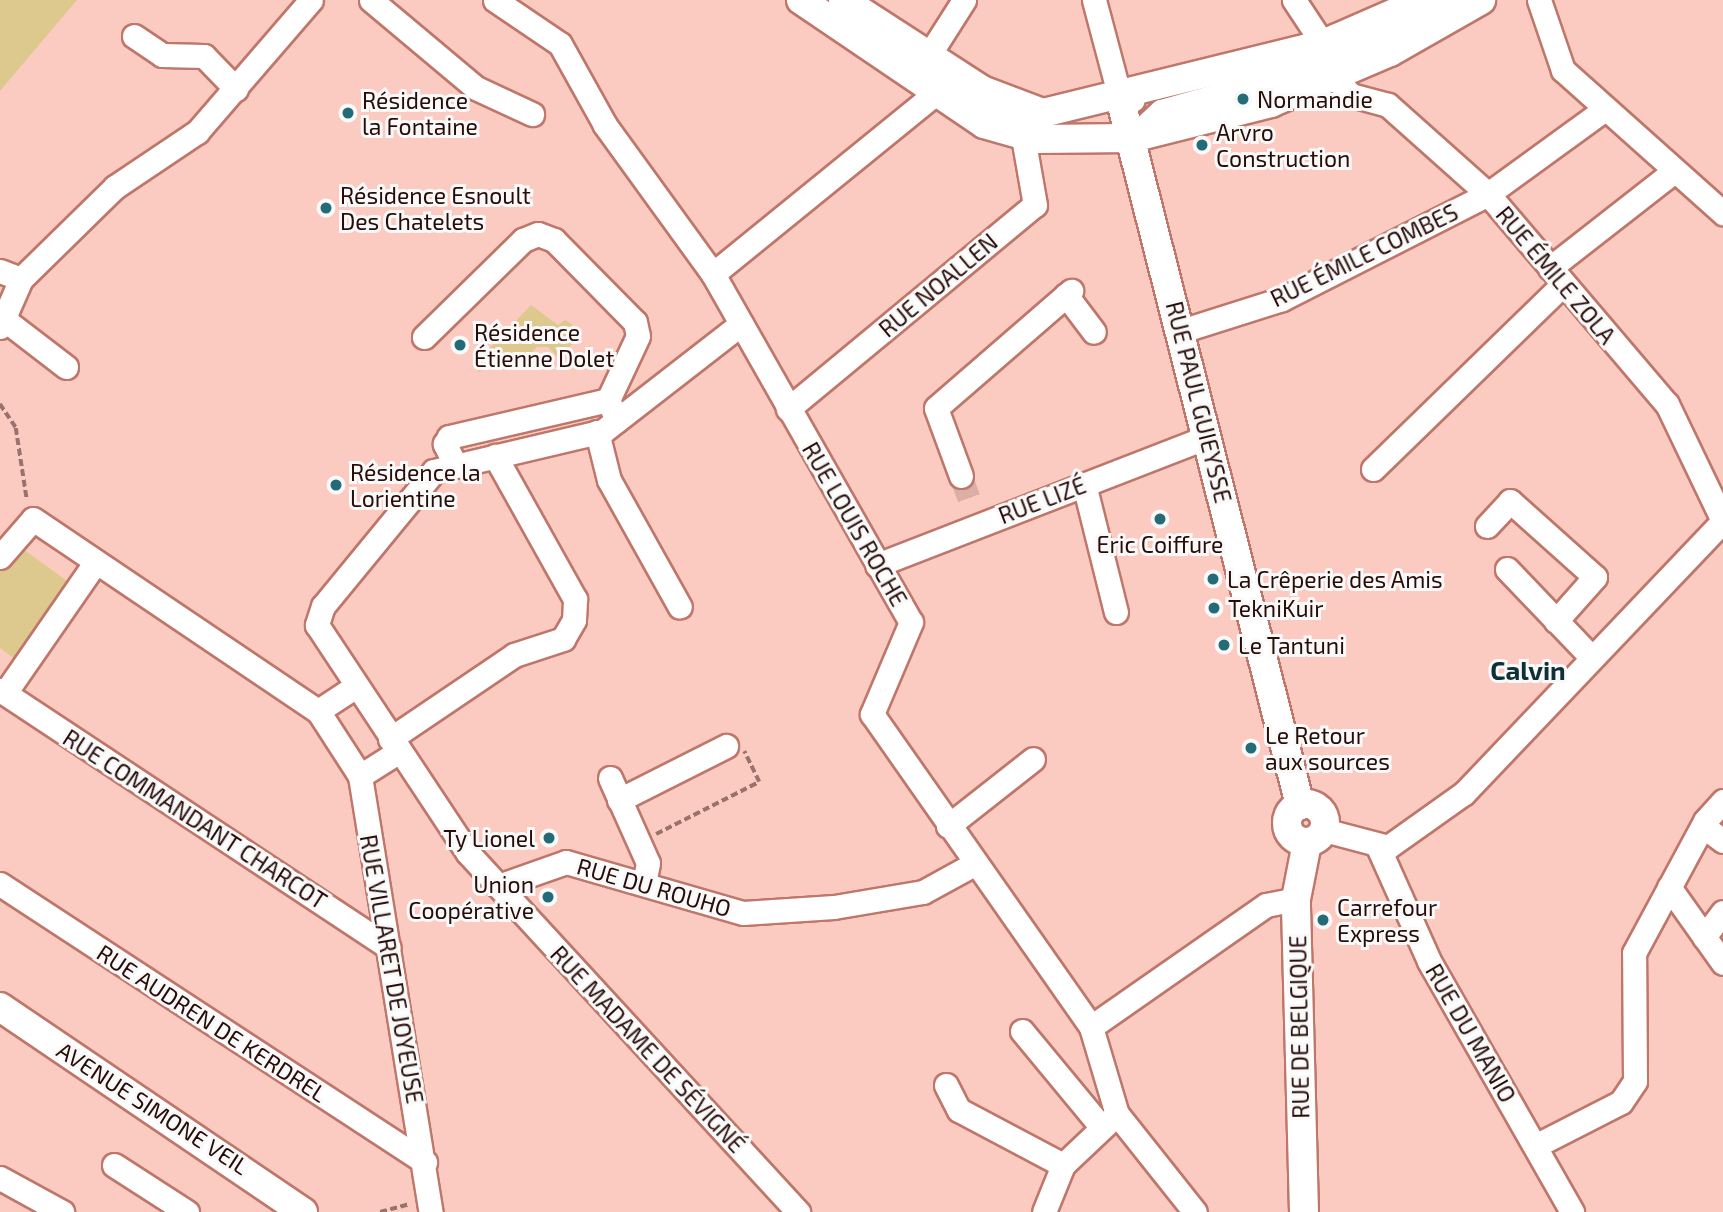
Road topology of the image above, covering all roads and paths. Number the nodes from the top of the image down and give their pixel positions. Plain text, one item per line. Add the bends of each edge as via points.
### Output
1 (311, 0) edge
2 (370, 0) edge
3 (495, 0) edge
4 (801, 0) edge
5 (819, 0) edge
6 (844, 0) edge
7 (964, 0) edge
8 (1094, 0) edge
9 (1294, 0) edge
10 (1424, 0) edge
11 (1539, 0) edge
12 (1469, 1) edge
13 (134, 36) dead end
14 (1323, 44) junction
15 (929, 55) junction
16 (1335, 78) junction
17 (236, 89) junction
18 (936, 93) junction
19 (1119, 94) junction
20 (1605, 109) junction
21 (1161, 111) junction
22 (532, 114) dead end
23 (1023, 136) junction
24 (1059, 138) junction
25 (1132, 138) junction
26 (1674, 170) junction
27 (1488, 194) junction
28 (1723, 213) edge
29 (713, 274) junction
30 (11, 275) edge
31 (1557, 276) junction
32 (3, 323) edge
33 (741, 324) junction
34 (1181, 331) junction
35 (1094, 332) dead end
36 (424, 337) dead end
37 (66, 367) dead end
38 (0, 404) edge
39 (788, 409) junction
40 (607, 418) junction
41 (1207, 437) junction
42 (495, 456) junction
43 (456, 466) junction
44 (1373, 469) dead end
45 (961, 477) tunnel mouth
46 (1084, 484) junction
47 (33, 519) junction
48 (1723, 521) edge
49 (1488, 526) dead end
50 (0, 557) edge
51 (95, 563) junction
52 (877, 565) junction
53 (1507, 569) dead end
54 (680, 607) dead end
55 (1116, 612) dead end
56 (1556, 621) junction
57 (1592, 658) junction
58 (356, 686) junction
59 (3, 691) edge
60 (318, 711) junction
61 (394, 745) junction
62 (726, 746) joint
63 (1033, 759) dead end
64 (360, 776) junction
65 (610, 778) dead end
66 (620, 800) junction
67 (1723, 801) edge
68 (1703, 826) junction
69 (948, 827) junction
70 (653, 836) dead end
71 (1316, 837) junction
72 (1723, 841) edge
73 (1379, 849) junction
74 (974, 864) junction
75 (0, 884) edge
76 (644, 884) junction
77 (498, 886) junction
78 (1669, 887) junction
79 (1296, 899) junction
80 (1723, 912) edge
81 (1704, 937) junction
82 (389, 947) junction
83 (1723, 963) edge
84 (0, 1007) edge
85 (1091, 1027) junction
86 (1022, 1031) dead end
87 (946, 1085) dead end
88 (1108, 1119) junction
89 (1537, 1145) junction
90 (425, 1162) junction
91 (114, 1165) dead end
92 (1063, 1165) junction
93 (0, 1178) edge
94 (430, 1206) edge
95 (62, 1212) edge
96 (187, 1212) edge
97 (303, 1212) edge
98 (380, 1212) edge
99 (798, 1212) edge
100 (1044, 1212) edge
101 (1195, 1212) edge
102 (1304, 1212) edge
103 (1572, 1212) edge

1 - 17 street
2 - 22 street via 467,81
3 - 29 street, RUE LOUIS ROCHE via 560,44 605,125
4 - 18 main road
5 - 24 street via 980,104
6 - 15 main road
7 - 15 street
8 - 19 street, RUE PAUL GUIEYSSE
9 - 14 street
10 - 14 main road
11 - 20 street via 1563,70
12 - 16 main road
12 - 21 street via 1321,66
13 - 17 street via 162,55 204,55
14 - 19 main road
15 - 19 main road via 1025,110 1059,111
16 - 25 main road via 1271,103
16 - 27 street, RUE ÉMILE ZOLA via 1351,94 1388,105
17 - 30 street via 197,132 90,208
18 - 23 main road via 984,124
18 - 29 street
19 - 21 street
19 - 25 main road, RUE PAUL GUIEYSSE
20 - 26 street
20 - 27 street, RUE ÉMILE COMBES
21 - 25 street
23 - 24 main road
23 - 39 street, RUE NOALLEN via 1035,205
24 - 25 main road
25 - 34 main road, RUE PAUL GUIEYSSE
26 - 28 street
26 - 31 street
27 - 31 street, RUE ÉMILE ZOLA
27 - 34 street, RUE ÉMILE COMBES via 1282,299
29 - 33 street, RUE LOUIS ROCHE
30 - 32 street
31 - 44 street
31 - 48 street, RUE ÉMILE ZOLA via 1667,404
32 - 37 street
33 - 39 street, RUE LOUIS ROCHE
33 - 40 street
34 - 41 main road, RUE PAUL GUIEYSSE
35 - 45 street via 1069,293 936,408
36 - 40 street via 523,240 538,234 554,240 635,321 638,336
38 - 47 path via 16,428
39 - 52 street, RUE LOUIS ROCHE
40 - 42 street
40 - 43 street via 449,437 446,444
40 - 54 street via 609,480
41 - 46 street, RUE LIZÉ
41 - 71 main road, RUE PAUL GUIEYSSE via 1300,805 1287,827
42 - 43 street
42 - 61 street via 575,599 574,620 563,639 514,655
43 - 58 street, RUE MADAME DE SÉVIGNÉ via 433,471 323,606 317,625
46 - 52 street, RUE LIZÉ via 976,514
46 - 55 street
47 - 50 street
47 - 51 street, RUE VILLARET DE JOYEUSE
48 - 57 street
49 - 56 street via 1510,501 1595,578
51 - 59 street
51 - 60 street, RUE VILLARET DE JOYEUSE
52 - 69 street, RUE LOUIS ROCHE via 911,622 872,714
53 - 56 street
56 - 57 street
57 - 73 street via 1464,793
58 - 60 street
58 - 61 street, RUE MADAME DE SÉVIGNÉ
59 - 82 street, RUE COMMANDANT CHARCOT
60 - 64 street, RUE VILLARET DE JOYEUSE
61 - 64 street
61 - 77 street, RUE MADAME DE SÉVIGNÉ
62 - 66 street
62 - 70 path via 744,750 760,782
63 - 69 street
64 - 82 street, RUE VILLARET DE JOYEUSE
65 - 66 street
66 - 76 street via 648,863
67 - 68 street
68 - 72 street
68 - 78 street
69 - 74 street, RUE LOUIS ROCHE
71 - 73 street
71 - 79 main road, RUE DE BELGIQUE
73 - 89 street, RUE DU MANIO via 1429,961
74 - 76 street, RUE DU ROUHO via 923,892 756,912
74 - 85 street, RUE LOUIS ROCHE
75 - 90 street, RUE AUDREN DE KERDREL
76 - 77 street, RUE DU ROUHO via 566,862
77 - 99 street, RUE MADAME DE SÉVIGNÉ
78 - 81 street
78 - 89 street via 1634,953 1635,1081 1621,1102
79 - 85 street via 1266,905
79 - 102 main road, RUE DE BELGIQUE
80 - 81 street
81 - 83 street
82 - 90 street, RUE VILLARET DE JOYEUSE
84 - 97 main road, AVENUE SIMONE VEIL
85 - 88 street, RUE LOUIS ROCHE
86 - 88 street
87 - 92 street via 959,1110
88 - 92 street
88 - 101 street, RUE LOUIS ROCHE
89 - 103 street, RUE DU MANIO
90 - 94 street, RUE VILLARET DE JOYEUSE
91 - 96 street
92 - 100 street
93 - 95 street
94 - 98 path

